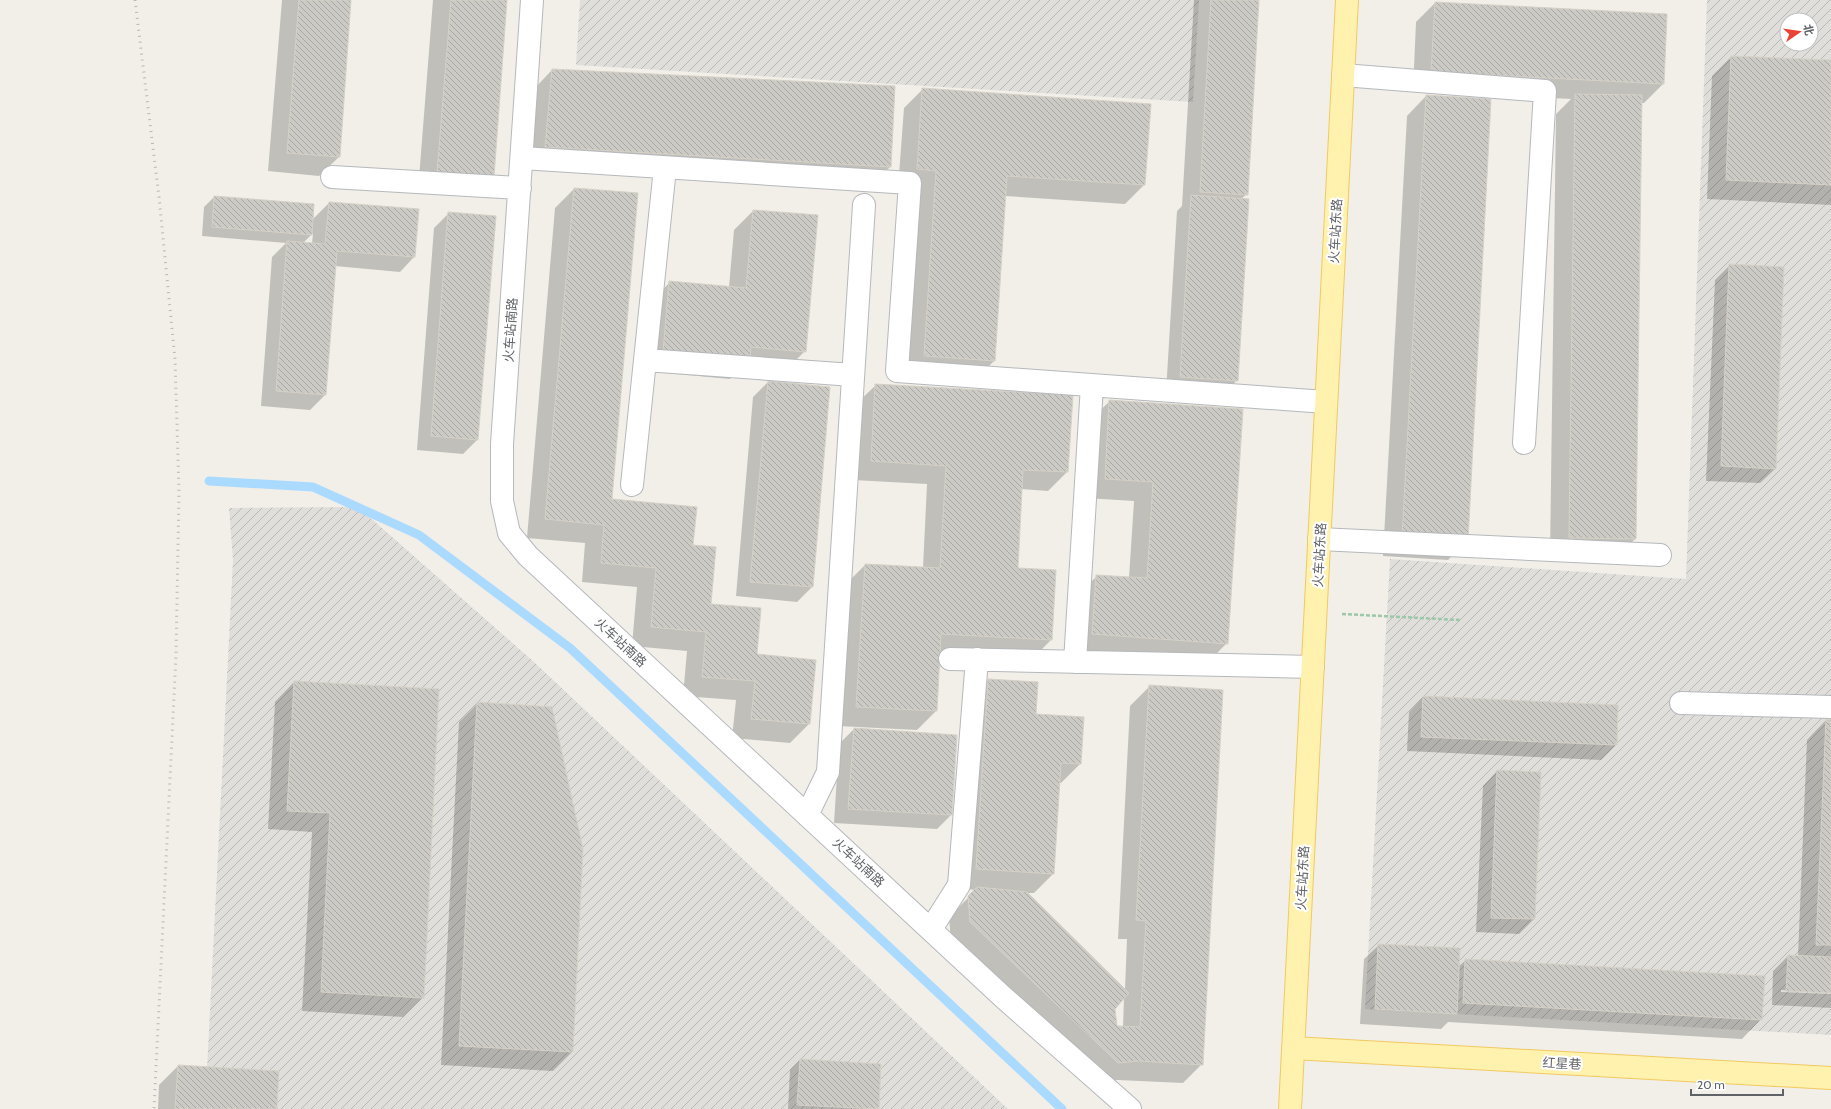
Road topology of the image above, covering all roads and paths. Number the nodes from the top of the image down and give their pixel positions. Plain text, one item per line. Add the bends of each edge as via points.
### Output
1 (532, 0) edge
2 (1347, 0) edge
3 (1343, 74) junction
4 (522, 158) junction
5 (665, 168) junction
6 (332, 177) dead end
7 (520, 188) junction
8 (864, 205) dead end
9 (645, 360) junction
10 (853, 375) junction
11 (1092, 385) junction
12 (1326, 402) junction
13 (1524, 443) dead end
14 (632, 485) dead end
15 (1319, 539) junction
16 (1660, 555) dead end
17 (1346, 614) dead end
18 (1460, 620) dead end
19 (950, 659) dead end
20 (976, 660) junction
21 (1075, 662) junction
22 (1313, 667) junction
23 (1681, 703) dead end
24 (1831, 707) edge
25 (807, 815) junction
26 (931, 929) junction
27 (1293, 1048) junction
28 (1831, 1078) edge
29 (1130, 1109) edge
30 (1290, 1109) edge

1 - 4 street, 火车站南路
2 - 3 main road, 火车站东路
3 - 12 main road, 火车站东路
3 - 13 street via 1545,91
4 - 5 street
4 - 7 street, 火车站南路
5 - 9 street
5 - 11 street via 910,183 898,371
6 - 7 street
7 - 25 street, 火车站南路 via 502,444 502,501 509,533 528,556
8 - 10 street
9 - 10 street
9 - 14 street
10 - 25 street via 828,772
11 - 12 street
11 - 21 street
12 - 15 main road, 火车站东路
15 - 16 street
15 - 22 main road, 火车站东路
17 - 18 path
19 - 20 street
20 - 21 street
20 - 26 street via 959,885
21 - 22 street
22 - 27 main road, 火车站东路
23 - 24 street
25 - 26 street, 火车站南路
26 - 29 street, 火车站南路 via 1003,997
27 - 28 main road, 红星巷
27 - 30 main road, 火车站东路

